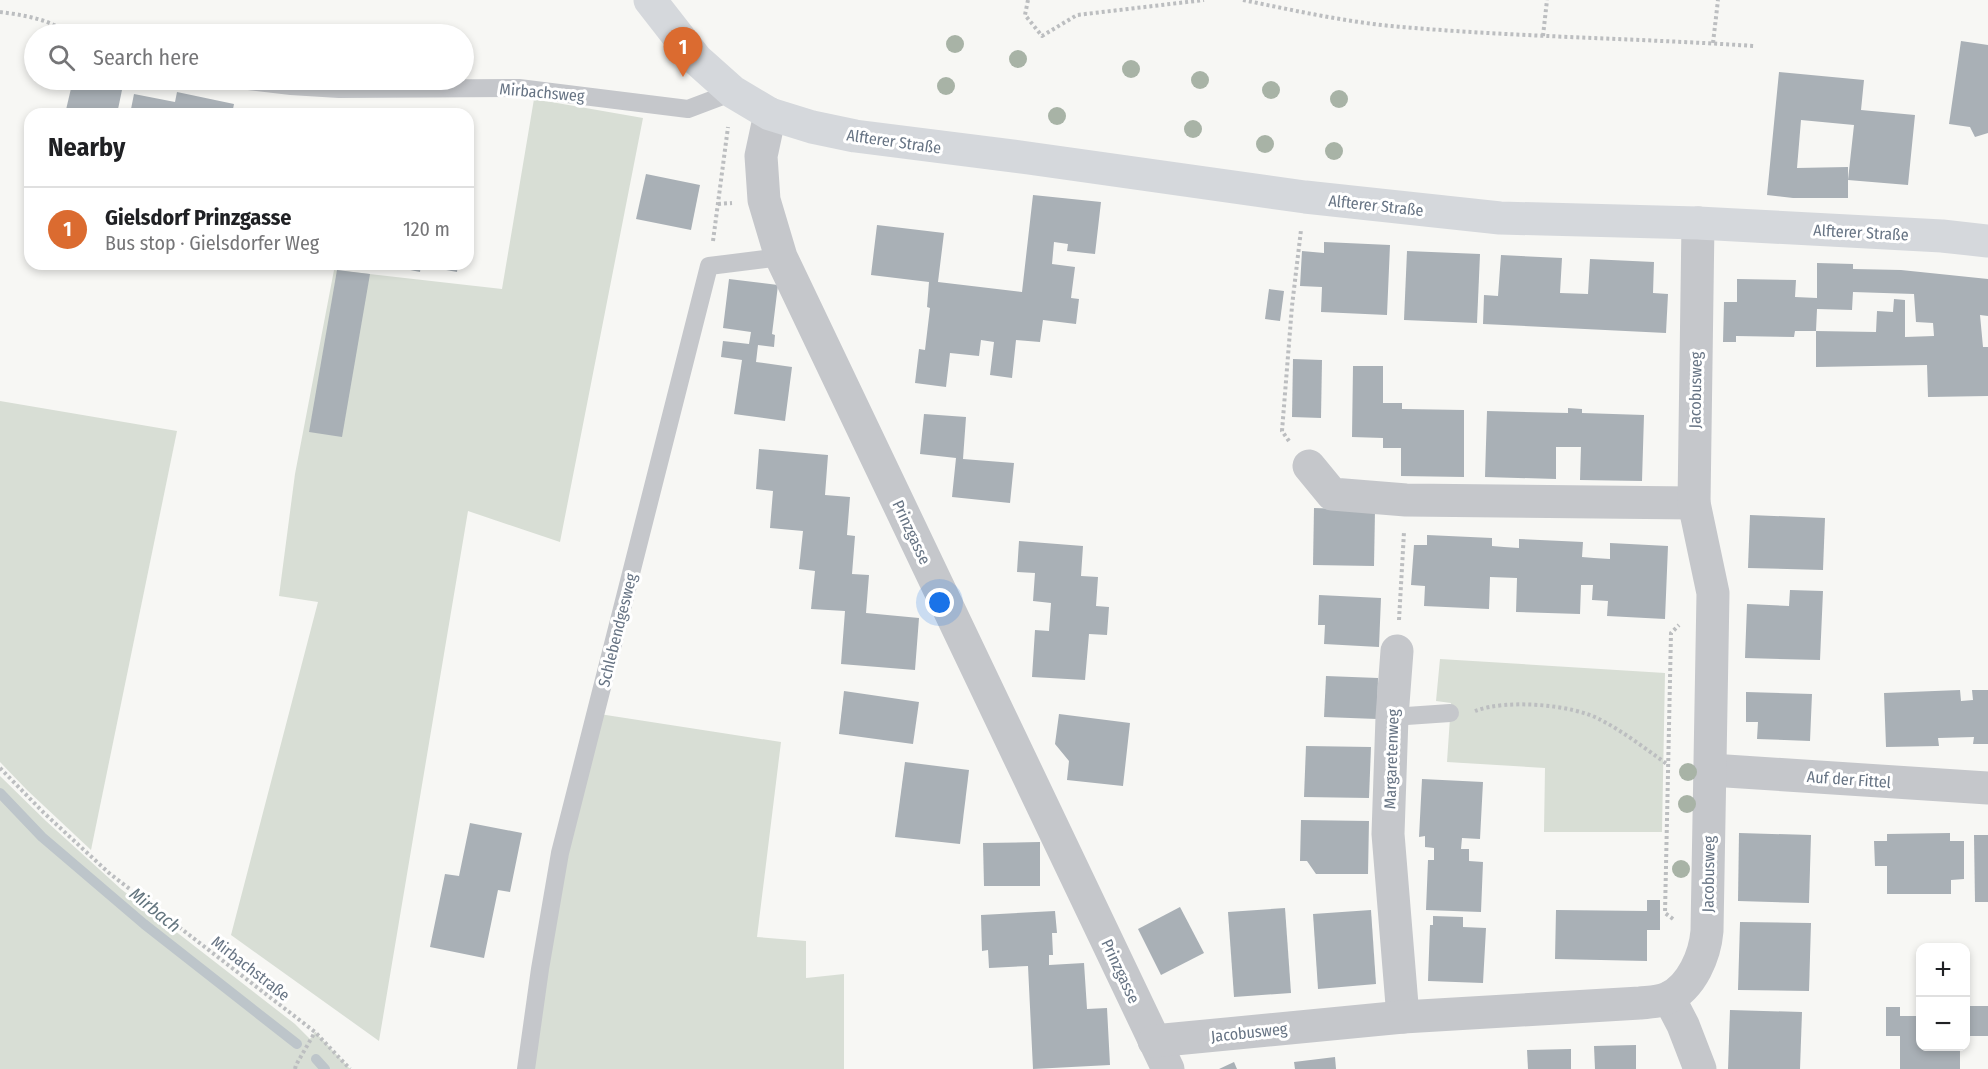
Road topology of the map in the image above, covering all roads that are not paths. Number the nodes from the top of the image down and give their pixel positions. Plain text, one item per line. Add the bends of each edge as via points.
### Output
1 (650, 0) edge
2 (474, 88) edge
3 (733, 92) junction
4 (770, 114) junction
5 (1698, 223) junction
6 (1988, 242) edge
7 (781, 257) junction
8 (1309, 466) road end
9 (1694, 503) junction
10 (1397, 651) road end
11 (1449, 713) road end
12 (1392, 717) junction
13 (1711, 770) junction
14 (1988, 788) edge
15 (1669, 998) junction
16 (1403, 1017) junction
17 (1161, 1055) edge
18 (526, 1069) edge
19 (1700, 1069) edge

1 - 3 street, Alfterer Straße via 696,59
2 - 3 lane, Mirbachsweg via 519,88 688,109
3 - 4 street, Alfterer Straße
4 - 5 street, Alfterer Straße via 855,136 1305,197 1500,218
4 - 7 street, Prinzgasse via 761,156 764,200
5 - 6 street, Alfterer Straße
5 - 9 street, Jacobusweg
7 - 17 street, Prinzgasse
7 - 18 lane, Schlebendgesweg via 709,266 560,854
8 - 9 street via 1332,494 1406,500
9 - 13 street, Jacobusweg via 1713,593
10 - 12 street, Margaretenweg
11 - 12 lane
12 - 16 street, Margaretenweg via 1388,834
13 - 14 street, Auf der Fittel
13 - 15 street, Jacobusweg via 1706,944 1687,982
15 - 16 street, Jacobusweg
15 - 19 street
16 - 17 street, Jacobusweg

